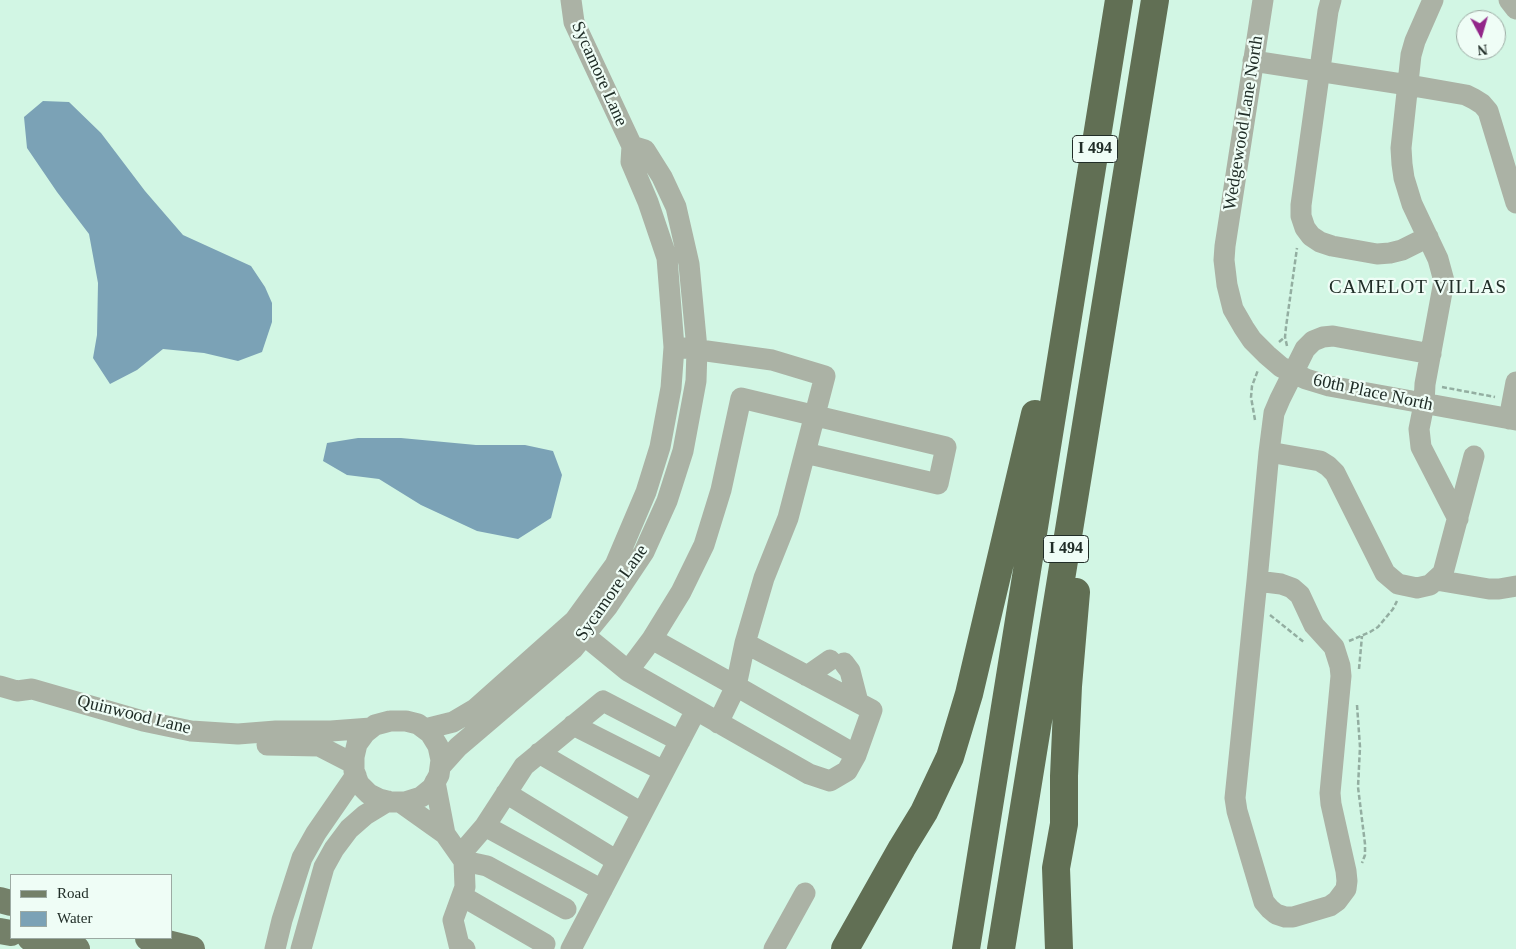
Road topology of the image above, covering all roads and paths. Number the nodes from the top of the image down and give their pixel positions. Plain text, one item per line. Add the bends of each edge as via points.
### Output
1 (571, 0) edge
2 (1119, 0) edge
3 (1155, 0) edge
4 (1263, 0) edge
5 (1331, 0) edge
6 (1433, 0) edge
7 (1509, 0) edge
8 (1516, 9) edge
9 (1253, 61) junction
10 (1320, 71) junction
11 (1408, 85) junction
12 (632, 146) junction
13 (1516, 203) edge
14 (1428, 237) junction
15 (1225, 246) joint
16 (1071, 298) junction
17 (1105, 315) junction
18 (674, 347) junction
19 (697, 350) junction
20 (1431, 354) junction
21 (1293, 374) junction
22 (1516, 382) edge
23 (1424, 404) junction
24 (815, 416) junction
25 (1512, 419) edge
26 (1269, 452) junction
27 (805, 453) junction
28 (1474, 456) dead end
29 (1458, 519) junction
30 (1257, 580) junction
31 (1436, 580) junction
32 (1404, 586) junction
33 (1516, 586) edge
34 (577, 629) junction
35 (1362, 636) junction
36 (652, 639) junction
37 (746, 643) junction
38 (1334, 647) junction
39 (628, 671) junction
40 (1358, 674) dead end
41 (807, 676) junction
42 (736, 686) junction
43 (9, 689) edge
44 (1358, 698) dead end
45 (858, 702) junction
46 (696, 710) junction
47 (718, 722) junction
48 (574, 725) junction
49 (371, 728) junction
50 (425, 729) junction
51 (184, 734) junction
52 (680, 741) junction
53 (539, 753) junction
54 (856, 755) junction
55 (355, 769) junction
56 (664, 771) junction
57 (437, 775) junction
58 (506, 793) junction
59 (394, 801) junction
60 (642, 813) junction
61 (1064, 824) junction
62 (485, 826) junction
63 (445, 834) junction
64 (462, 858) junction
65 (617, 861) junction
66 (1346, 868) junction
67 (602, 890) junction
68 (806, 893) dead end
69 (462, 896) junction
70 (566, 909) dead end
71 (34, 939) edge
72 (152, 939) edge
73 (545, 944) dead end
74 (77, 949) edge
75 (192, 949) edge
76 (275, 949) edge
77 (301, 949) edge
78 (466, 949) edge
79 (571, 949) edge
80 (774, 949) edge
81 (845, 949) edge
82 (966, 949) edge
83 (1001, 949) edge
84 (1059, 949) edge
85 (1077, 949) edge

1 - 12 street, Sycamore Lane via 574,22
2 - 16 highway, I 494
3 - 17 highway, I 494
4 - 9 street, Wedgewood Lane North
5 - 10 street
6 - 11 street via 1415,41
7 - 8 street
9 - 10 street
9 - 15 street, Wedgewood Lane North
10 - 11 street
10 - 14 street via 1301,205 1305,228 1320,242 1377,254 1402,250
11 - 13 street via 1466,95 1482,104 1488,111
11 - 14 street via 1402,164 1412,204
12 - 18 street, Sycamore Lane via 631,162 667,258
12 - 19 street, Sycamore Lane via 645,150 676,207 689,264
14 - 20 street via 1444,281
15 - 21 street, 60th Place North via 1226,285 1233,309 1252,340
16 - 81 highway via 1048,359 969,694 950,757 924,812
16 - 82 highway, I 494
17 - 61 highway via 1068,686
17 - 83 highway, I 494
18 - 19 street
18 - 34 street, Sycamore Lane via 671,388 660,447 646,492 615,565
19 - 24 street via 772,360 825,376
19 - 34 street, Sycamore Lane via 696,381 684,451 667,501 644,552 608,606
20 - 21 street via 1333,336 1323,337 1306,349
20 - 23 street
21 - 23 street, 60th Place North via 1330,386
21 - 26 street via 1274,413
22 - 25 street
23 - 25 street, 60th Place North
23 - 29 street via 1419,429 1422,447
24 - 27 street
24 - 27 street via 946,447 938,484
24 - 36 street via 742,398 721,490 704,545 682,592
26 - 30 street
26 - 32 street via 1320,461 1328,466 1335,473 1385,574
27 - 37 street via 788,518 764,578
28 - 29 street
29 - 31 street via 1443,573
30 - 38 street via 1292,588 1300,595 1314,625
30 - 66 street via 1235,798 1264,902 1276,914 1285,917 1330,906 1346,889
31 - 32 street via 1424,587
31 - 33 street via 1489,589
32 - 35 path via 1387,617 1378,627
34 - 39 street
34 - 50 street, Sycamore Lane via 475,708 453,722
34 - 57 street, Sycamore Lane via 572,649 458,746
35 - 38 path
35 - 40 path
36 - 39 street
36 - 42 street
37 - 41 street
37 - 42 street
38 - 66 street via 1340,676 1330,793
39 - 46 street
41 - 45 street
41 - 45 street via 837,661 850,671
42 - 47 street
42 - 54 street
43 - 51 street, Quinwood Lane via 32,689
44 - 66 path via 1358,787 1365,855 1361,864
45 - 54 street via 872,710
46 - 47 street
46 - 52 street
47 - 54 street via 808,774 830,780 847,771
48 - 52 street via 603,701
48 - 53 street
48 - 56 street
49 - 50 street via 390,721 406,721
49 - 51 street, Quinwood Lane
49 - 55 street via 358,744
50 - 57 street via 438,746 441,760
51 - 55 street, Quinwood Lane via 205,743 319,746
52 - 56 street
53 - 58 street via 524,766
53 - 60 street
55 - 59 street via 360,784 369,794
55 - 76 street via 302,858
56 - 60 street
57 - 59 street via 432,788 421,797 406,802
57 - 63 street
58 - 62 street
58 - 65 street
59 - 63 street
59 - 77 street via 365,815 334,849 324,867
60 - 65 street
61 - 84 highway via 1056,868
61 - 85 highway
62 - 64 street
62 - 67 street
63 - 64 street
64 - 69 street via 465,887
64 - 70 street via 487,866
65 - 67 street
67 - 79 street
68 - 80 street
69 - 73 street
69 - 78 street via 453,920 458,945
71 - 74 main road
72 - 75 main road

